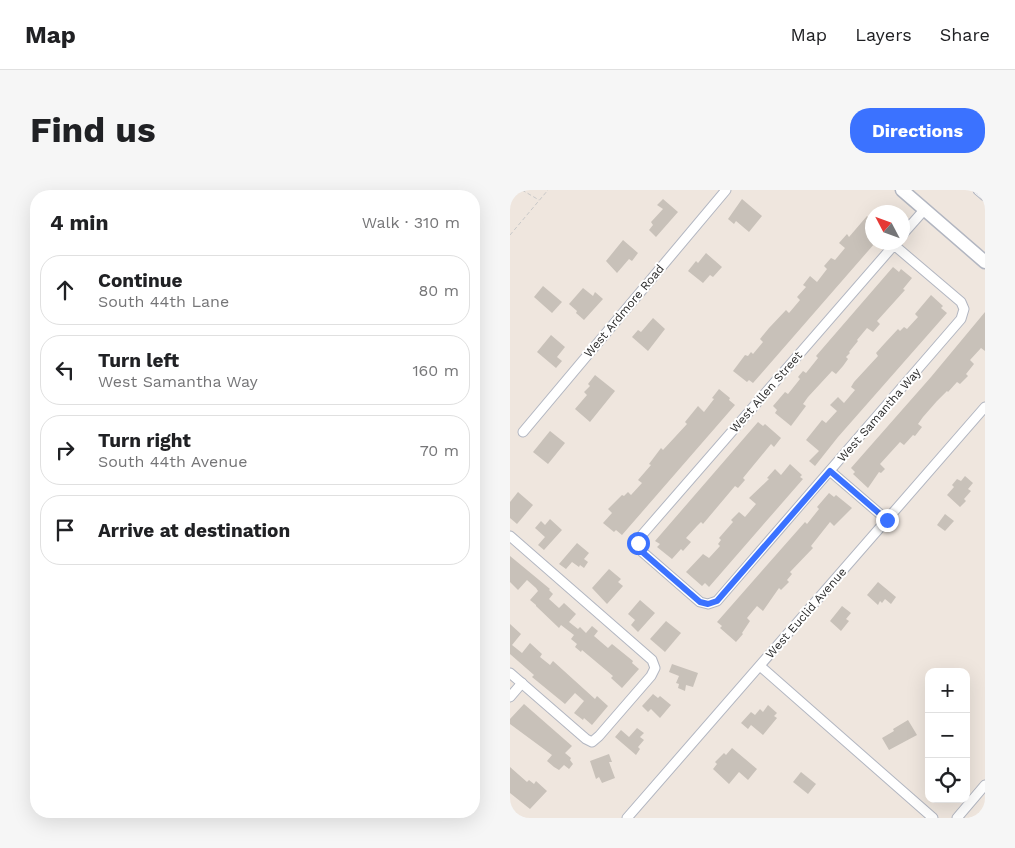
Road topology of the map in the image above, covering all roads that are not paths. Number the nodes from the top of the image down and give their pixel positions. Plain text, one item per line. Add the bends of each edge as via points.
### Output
1 (726, 190) edge
2 (902, 190) edge
3 (978, 190) edge
4 (985, 196) edge
5 (925, 210) junction
6 (910, 226) edge
7 (890, 250) edge
8 (902, 250) edge
9 (985, 262) edge
10 (985, 407) edge
11 (523, 432) dead end
12 (830, 471) junction
13 (887, 520) junction
14 (510, 536) edge
15 (708, 604) joint
16 (760, 666) junction
17 (510, 673) edge
18 (522, 683) junction
19 (510, 697) edge
20 (985, 785) edge
21 (628, 818) edge
22 (933, 818) edge
23 (957, 818) edge

1 - 11 street, West Ardmore Road
2 - 5 street
3 - 4 street
5 - 6 street
5 - 9 street
7 - 15 street, West Allen Street via 641,536 640,550 700,602
8 - 12 street, West Samantha Way via 961,302 964,310 962,319
10 - 13 street, West Euclid Avenue
12 - 13 street
12 - 15 street, West Samantha Way via 717,601
13 - 16 street, West Euclid Avenue
14 - 18 street via 652,660 655,668 592,742
16 - 21 street, West Euclid Avenue
16 - 22 street
17 - 18 street
18 - 19 street
20 - 23 street

